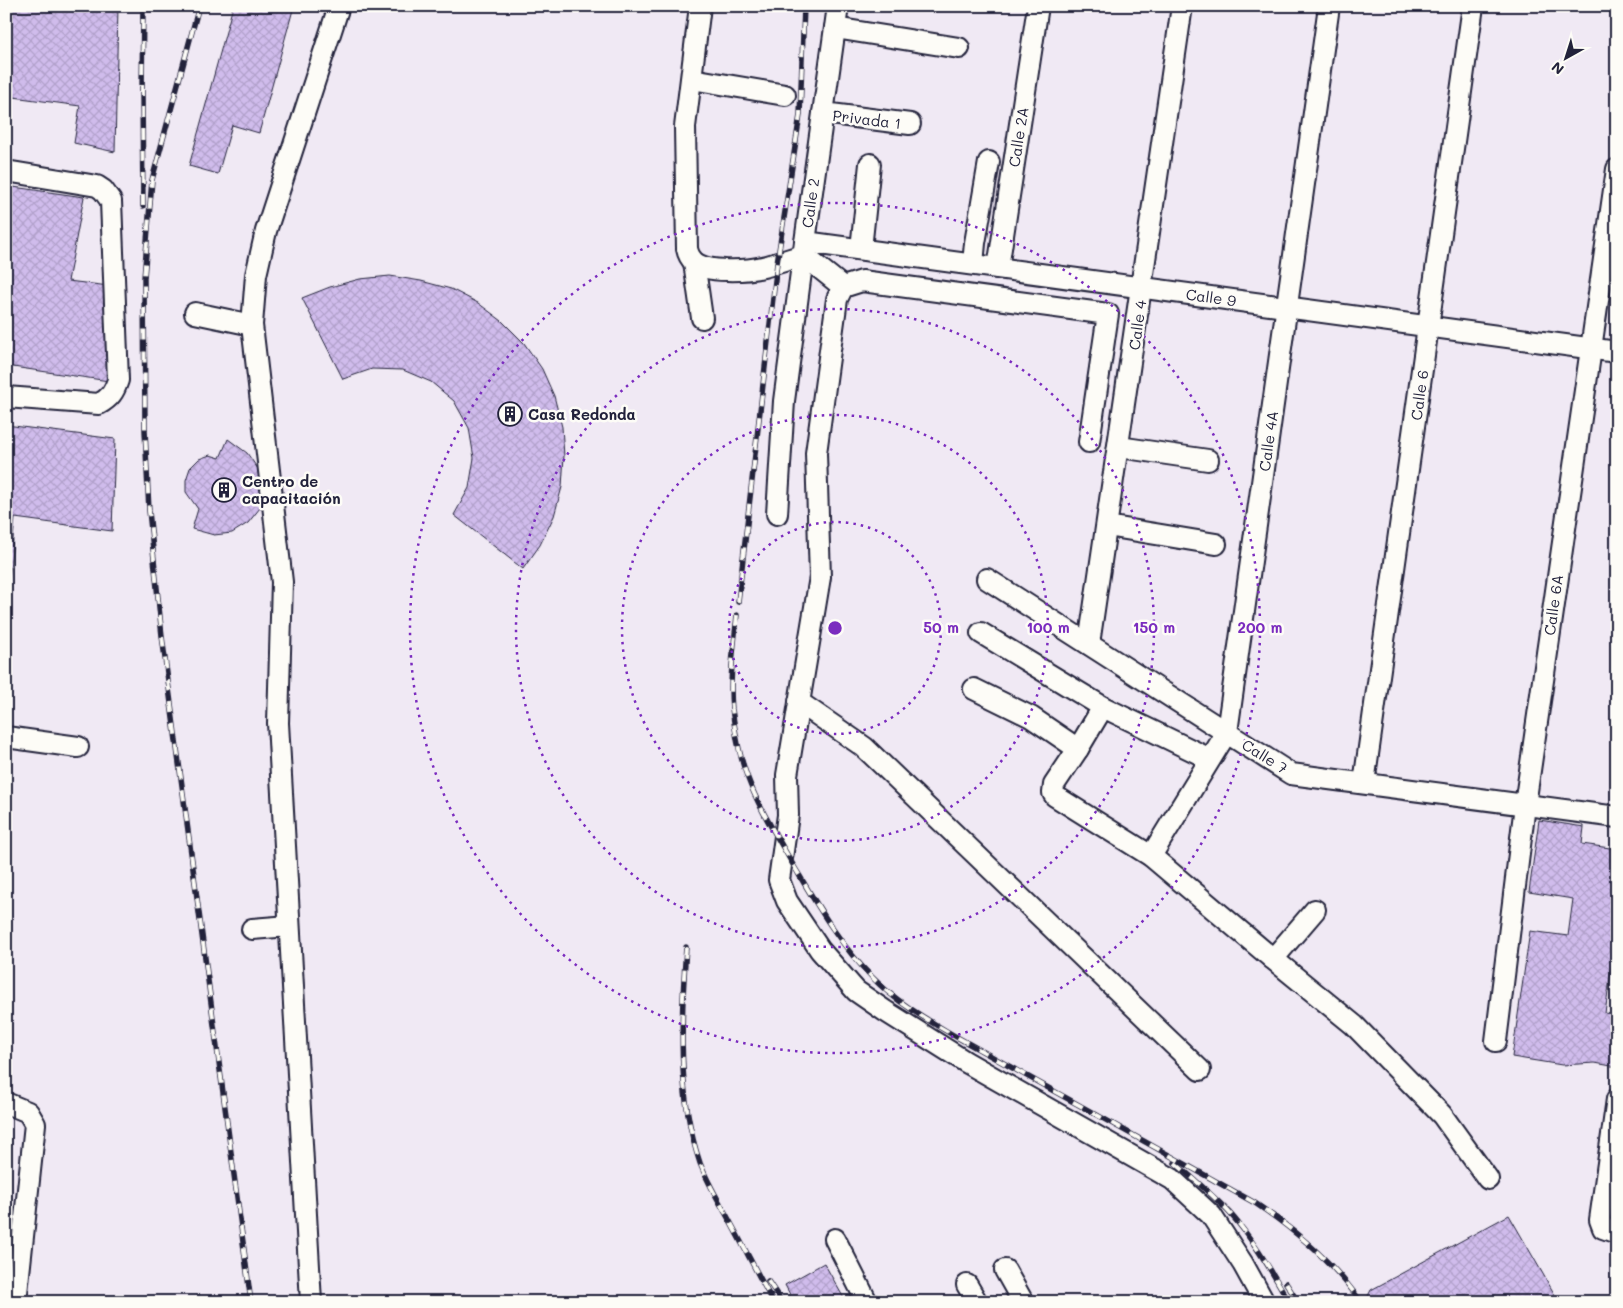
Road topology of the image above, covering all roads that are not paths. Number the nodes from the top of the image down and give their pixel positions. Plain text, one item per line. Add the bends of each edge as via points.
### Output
1 (339, 6) edge
2 (700, 6) edge
3 (838, 6) edge
4 (1038, 6) edge
5 (1182, 6) edge
6 (1329, 6) edge
7 (1473, 6) edge
8 (835, 28) junction
9 (958, 48) dead end
10 (692, 79) junction
11 (785, 95) dead end
12 (823, 113) junction
13 (910, 124) dead end
14 (989, 162) dead end
15 (870, 164) dead end
16 (1617, 169) edge
17 (6, 170) edge
18 (804, 248) junction
19 (861, 249) junction
20 (694, 262) junction
21 (973, 264) junction
22 (998, 268) junction
23 (1113, 284) junction
24 (843, 286) junction
25 (1142, 287) junction
26 (1287, 307) junction
27 (195, 313) dead end
28 (1108, 314) junction
29 (702, 318) dead end
30 (252, 325) junction
31 (1428, 326) junction
32 (1590, 348) junction
33 (1617, 352) edge
34 (6, 397) edge
35 (1089, 442) dead end
36 (1119, 448) junction
37 (1208, 460) dead end
38 (777, 514) dead end
39 (1107, 526) junction
40 (1216, 544) dead end
41 (987, 578) dead end
42 (981, 633) dead end
43 (1090, 644) junction
44 (974, 689) dead end
45 (799, 702) junction
46 (1103, 707) junction
47 (1227, 732) junction
48 (6, 737) edge
49 (78, 747) dead end
50 (1078, 749) junction
51 (1210, 759) junction
52 (1364, 784) junction
53 (1525, 805) junction
54 (1617, 817) edge
55 (1152, 856) junction
56 (1315, 910) dead end
57 (289, 926) junction
58 (252, 929) dead end
59 (1273, 959) junction
60 (1496, 1041) dead end
61 (1200, 1070) dead end
62 (1617, 1099) edge
63 (6, 1103) edge
64 (1488, 1179) dead end
65 (1617, 1233) edge
66 (835, 1239) dead end
67 (1005, 1270) dead end
68 (16, 1302) edge
69 (311, 1302) edge
70 (867, 1302) edge
71 (1023, 1302) edge
72 (1264, 1302) edge

1 - 30 street via 266,231 256,275
2 - 10 street
3 - 8 street, Calle 2
4 - 22 street, Calle 2A
5 - 25 street, Calle 4
6 - 26 street, Calle 4A
7 - 31 street, Calle 6
8 - 9 street
8 - 12 street, Calle 2
10 - 11 street
10 - 20 street via 685,128 687,249
12 - 13 street, Privada 1
12 - 18 street, Calle 2
14 - 21 street
15 - 19 street
16 - 32 street, Calle 6A
17 - 34 street via 97,186 109,195 112,201 118,380 108,399 99,404
18 - 19 street, Calle 9
18 - 20 street via 761,268 726,270 707,268
18 - 24 street
18 - 38 street, Calle 2 via 784,401
19 - 21 street, Calle 9
20 - 29 street
21 - 22 street, Calle 9
22 - 23 street, Calle 9
23 - 25 street, Calle 9
23 - 28 street
24 - 28 street via 862,281
24 - 45 street via 837,299 816,453 820,577
25 - 26 street, Calle 9
25 - 36 street, Calle 4
26 - 31 street, Calle 9
26 - 47 street, Calle 4A
27 - 30 street
28 - 35 street
30 - 57 street via 282,582 278,723
31 - 32 street, Calle 9
31 - 52 street, Calle 6
32 - 33 street, Calle 9
32 - 53 street, Calle 6A
36 - 37 street
36 - 39 street, Calle 4
39 - 40 street
39 - 43 street, Calle 4
41 - 43 street, Calle 7
42 - 46 street
43 - 47 street, Calle 7
44 - 50 street via 1031,717
45 - 61 street via 864,747
45 - 72 street via 787,775 788,815 779,880 787,900 820,950 856,991 885,1011 966,1062 1172,1179 1211,1215
46 - 50 street
46 - 51 street
47 - 51 street, Calle 4A
47 - 52 street, Calle 7 via 1291,774
48 - 49 street
50 - 55 street via 1054,785 1055,796
51 - 55 street, Calle 4A
52 - 53 street, Calle 7
53 - 54 street, Calle 7
53 - 60 street, Calle 6A
55 - 59 street
56 - 59 street
57 - 58 street
57 - 69 street
59 - 64 street via 1354,1025 1405,1076 1442,1115
62 - 65 street via 1600,1220 1603,1228
63 - 68 street via 28,1112 35,1124
66 - 70 street
67 - 71 street

